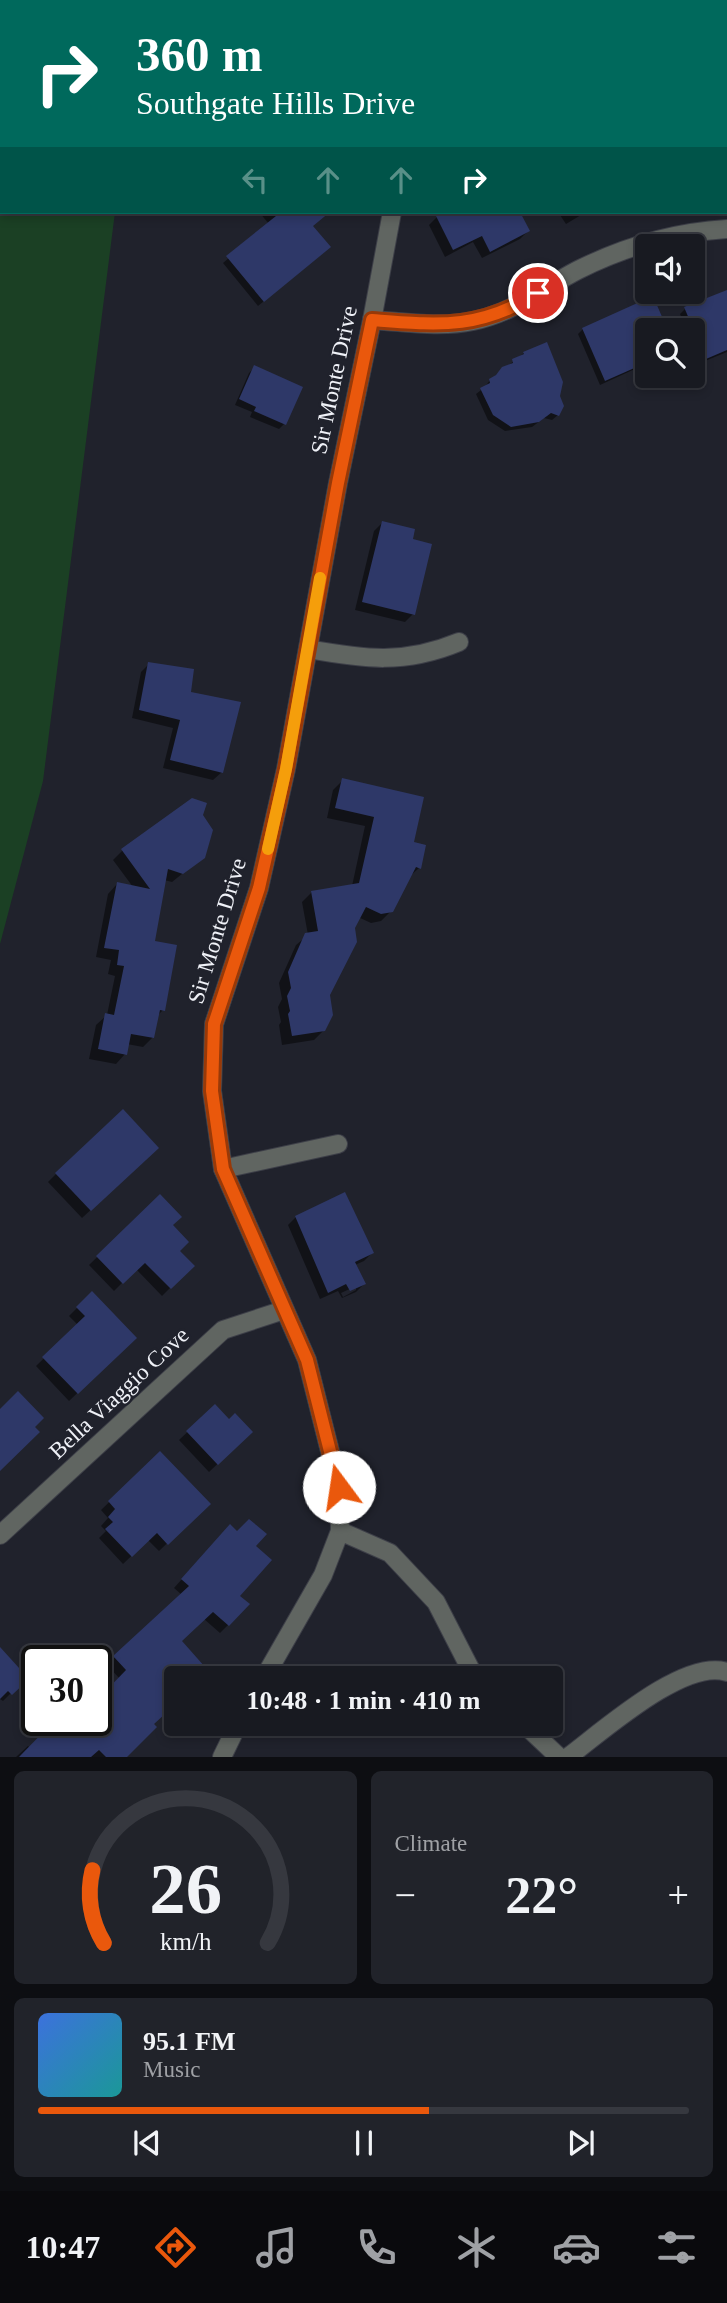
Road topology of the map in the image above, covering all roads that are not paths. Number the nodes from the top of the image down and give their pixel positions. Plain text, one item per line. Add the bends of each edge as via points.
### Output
1 (391, 214) edge
2 (727, 229) edge
3 (372, 320) junction
4 (458, 642) dead end
5 (308, 649) junction
6 (338, 1144) dead end
7 (223, 1169) junction
8 (284, 1310) junction
9 (340, 1531) junction
10 (0, 1535) edge
11 (271, 1666) edge
12 (469, 1666) edge
13 (727, 1672) edge
14 (232, 1736) edge
15 (537, 1736) edge
16 (222, 1757) edge
17 (559, 1757) edge
18 (568, 1757) edge

1 - 3 street, Sir Monte Drive
2 - 3 street via 666,238 621,251 507,310 473,321 437,325
3 - 5 street, Sir Monte Drive
4 - 5 street via 397,658 364,659
5 - 7 street, Sir Monte Drive via 259,888 214,1024 212,1091
6 - 7 street
7 - 8 street, Sir Monte Drive
8 - 9 street, Sir Monte Drive via 307,1360 330,1449 339,1487
8 - 10 street, Bella Viaggio Cove via 223,1330
9 - 11 street, Sir Monte Drive via 323,1575
9 - 12 street via 390,1553 436,1602
13 - 18 street via 717,1669 690,1674 660,1689
14 - 16 street
15 - 17 street

